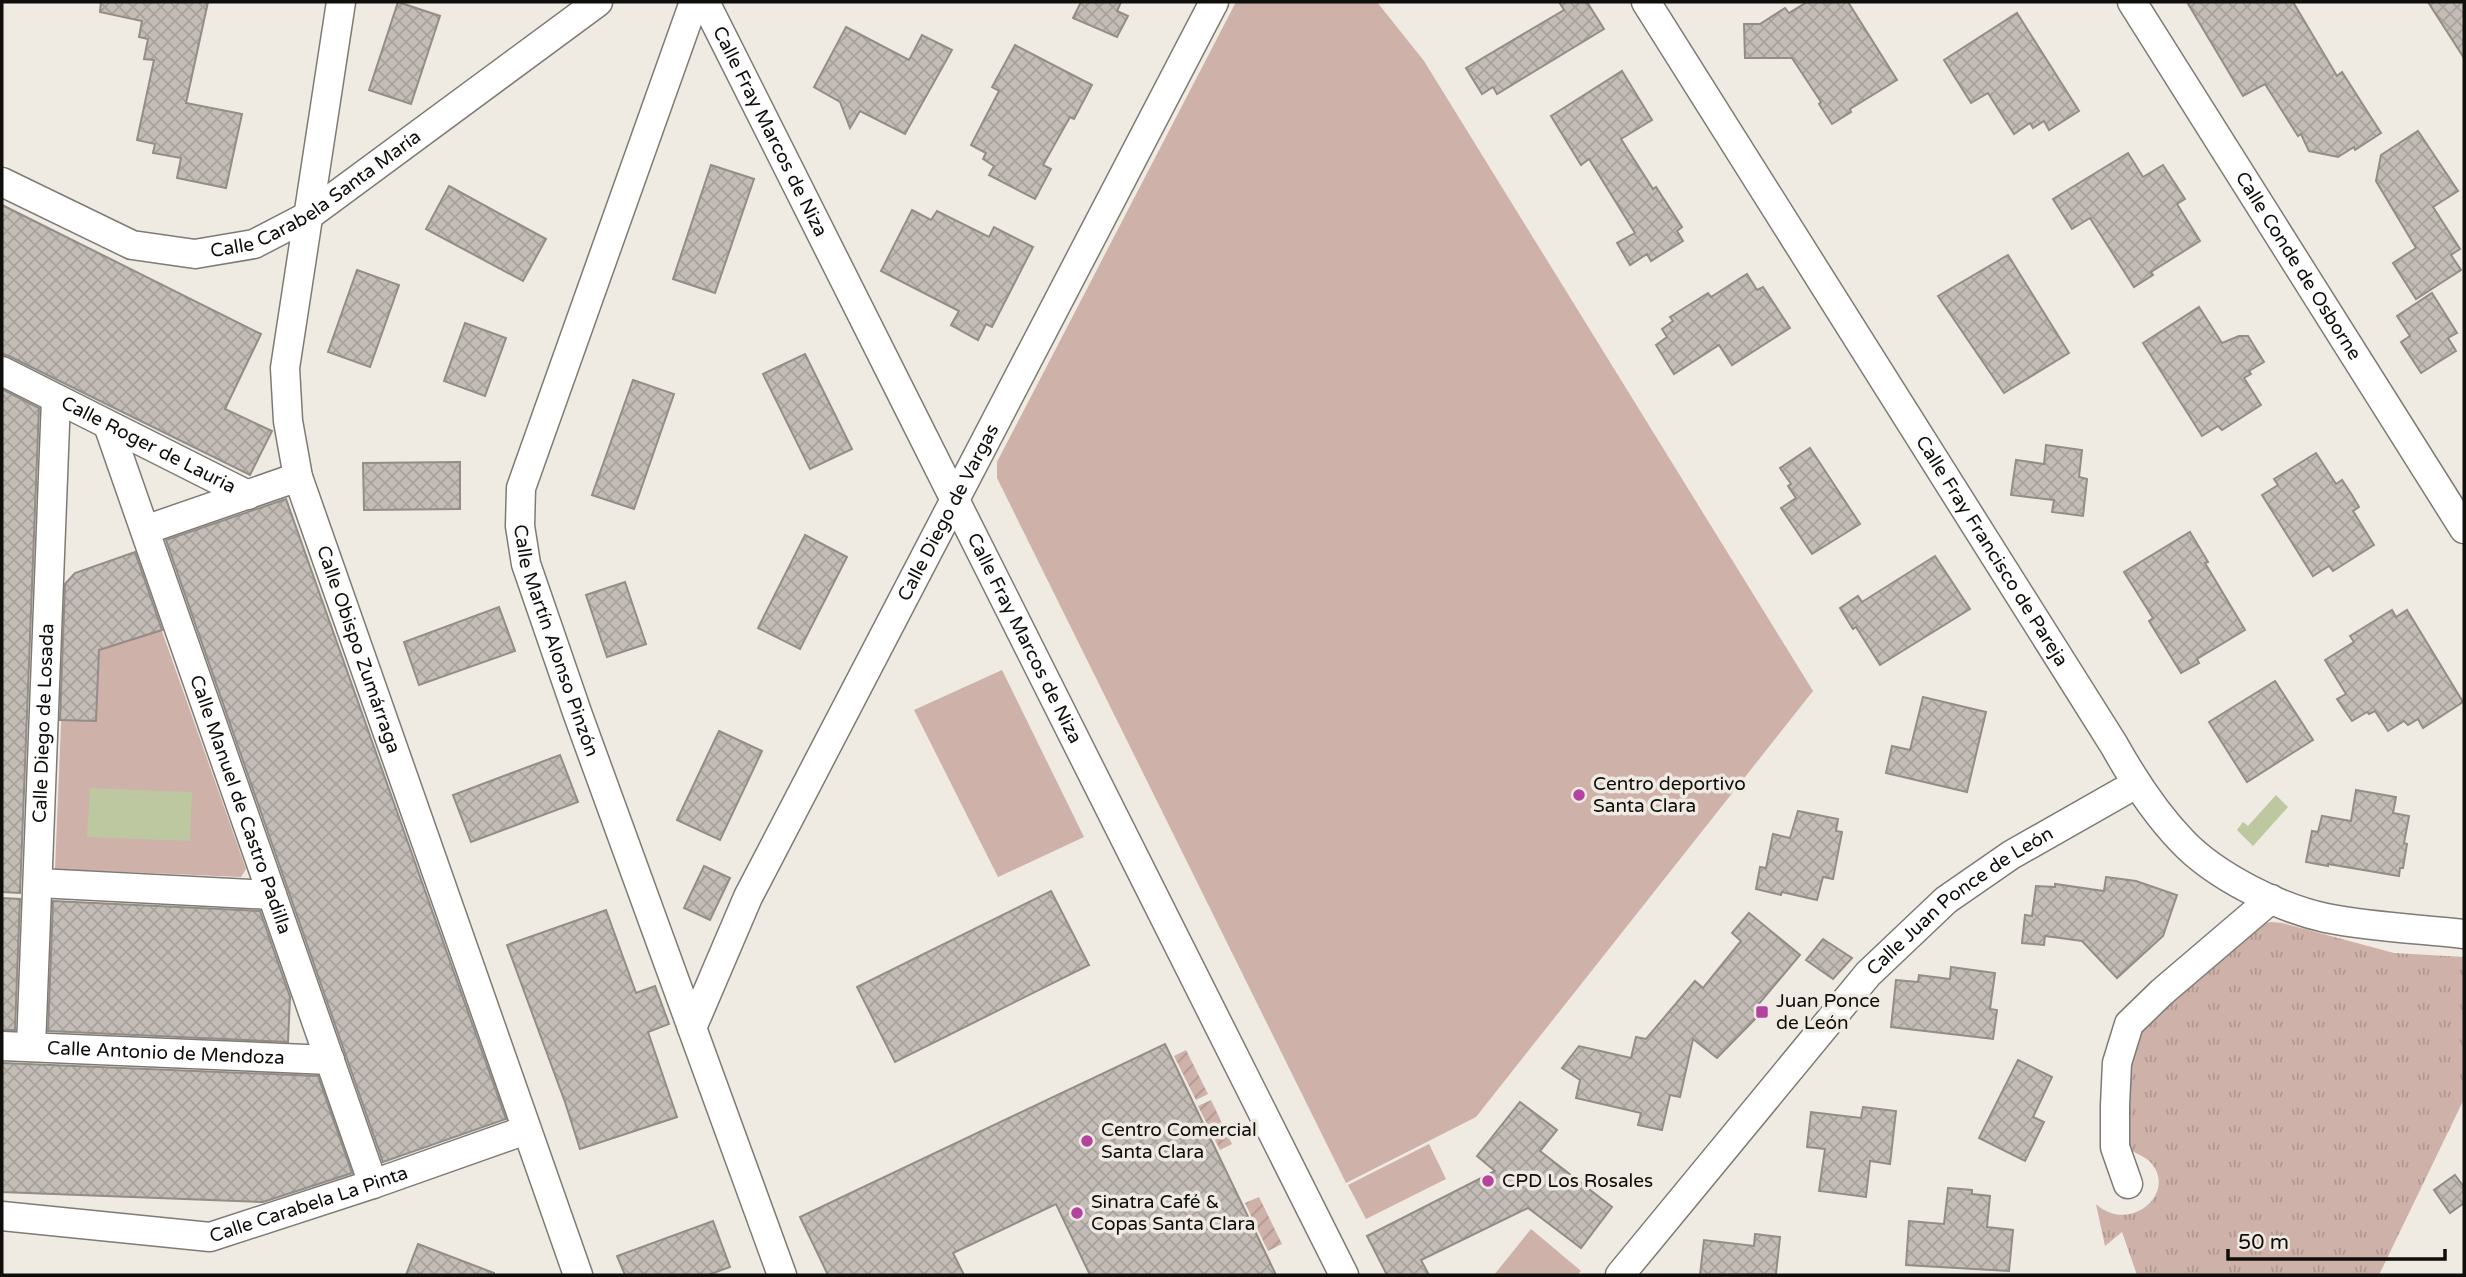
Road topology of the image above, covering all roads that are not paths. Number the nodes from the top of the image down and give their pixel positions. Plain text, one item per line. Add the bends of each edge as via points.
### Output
1 (341, 2) edge
2 (598, 2) edge
3 (694, 2) edge
4 (705, 2) edge
5 (1214, 2) edge
6 (1646, 2) edge
7 (2132, 2) edge
8 (2, 183) edge
9 (308, 216) junction
10 (2, 371) edge
11 (56, 399) junction
12 (108, 425) junction
13 (298, 477) junction
14 (248, 495) junction
15 (954, 500) junction
16 (2464, 529) edge
17 (145, 530) junction
18 (2136, 785) junction
19 (38, 883) junction
20 (272, 895) junction
21 (2271, 899) junction
22 (2464, 934) edge
23 (692, 1028) junction
24 (2, 1046) edge
25 (31, 1047) junction
26 (330, 1060) junction
27 (526, 1130) junction
28 (373, 1184) junction
29 (2128, 1184) dead end
30 (2, 1216) edge
31 (578, 1275) edge
32 (782, 1275) edge
33 (1343, 1275) edge
34 (1620, 1275) edge

1 - 9 street, Calle Obispo Zumárraga
2 - 9 street, Calle Carabela Santa María
3 - 23 street, Calle Martín Alonso Pinzón via 520,488 526,564
4 - 15 street, Calle Fray Marcos de Niza
5 - 15 street, Calle Diego de Vargas
6 - 18 street, Calle Fray Francisco de Pareja
7 - 16 street, Calle Conde de Osborne
8 - 9 street, Calle Carabela Santa María via 132,245 195,254 254,244
9 - 13 street, Calle Obispo Zumárraga via 285,369
10 - 11 street, Calle Roger de Lauria
11 - 12 street, Calle Roger de Lauria
11 - 19 street, Calle Diego de Losada
12 - 14 street, Calle Roger de Lauria
12 - 17 street, Calle Manuel de Castro Padilla
13 - 14 street, Calle Roger de Lauria
13 - 27 street, Calle Obispo Zumárraga
14 - 17 street
15 - 23 street, Calle Diego de Vargas via 748,897
15 - 33 street, Calle Fray Marcos de Niza
17 - 20 street, Calle Manuel de Castro Padilla
18 - 21 street, Calle Fray Francisco de Pareja via 2203,859
18 - 34 street, Calle Juan Ponce de León via 2011,855 1957,892 1868,974
19 - 20 street
19 - 25 street, Calle Diego de Losada
20 - 26 street, Calle Manuel de Castro Padilla
21 - 22 street, Calle Fray Francisco de Pareja via 2324,917
21 - 29 street via 2129,1024 2117,1063 2115,1105 2115,1147
23 - 32 street, Calle Martín Alonso Pinzón
24 - 25 street, Calle Antonio de Mendoza
25 - 26 street, Calle Antonio de Mendoza
26 - 28 street, Calle Manuel de Castro Padilla
27 - 28 street, Calle Carabela La Pinta
27 - 31 street, Calle Obispo Zumárraga
28 - 30 street, Calle Carabela La Pinta via 211,1237

